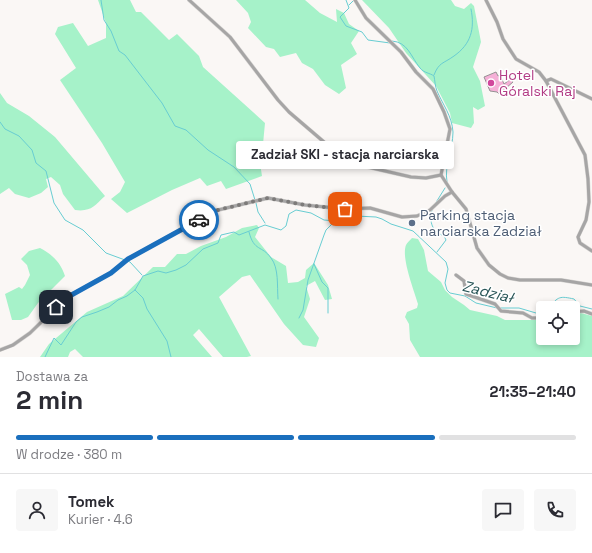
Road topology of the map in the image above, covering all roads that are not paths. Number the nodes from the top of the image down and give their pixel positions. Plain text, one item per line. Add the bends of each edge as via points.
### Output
1 (189, 0) edge
2 (355, 0) edge
3 (486, 0) edge
4 (546, 81) junction
5 (592, 99) edge
6 (441, 175) junction
7 (452, 192) junction
8 (592, 250) edge
9 (456, 275) dead end
10 (592, 285) edge
11 (580, 311) edge
12 (592, 314) edge
13 (536, 318) edge
14 (0, 350) edge

1 - 6 street via 230,37 278,100 324,142 332,153 359,165 411,177
2 - 6 street via 361,12 433,89 450,129
3 - 4 street via 503,40 516,59 539,72
4 - 5 street via 552,79
4 - 8 street via 585,155 589,202 586,220 578,237 580,243
6 - 7 street
7 - 10 street via 466,208 477,248 489,265 500,274 520,280 561,280
7 - 14 street via 436,206 417,216 402,217 370,208 345,209 268,198 214,211 128,259 111,273 66,298 30,333 13,345
9 - 13 street via 464,280 466,294 493,303 504,312 523,313
11 - 12 street

